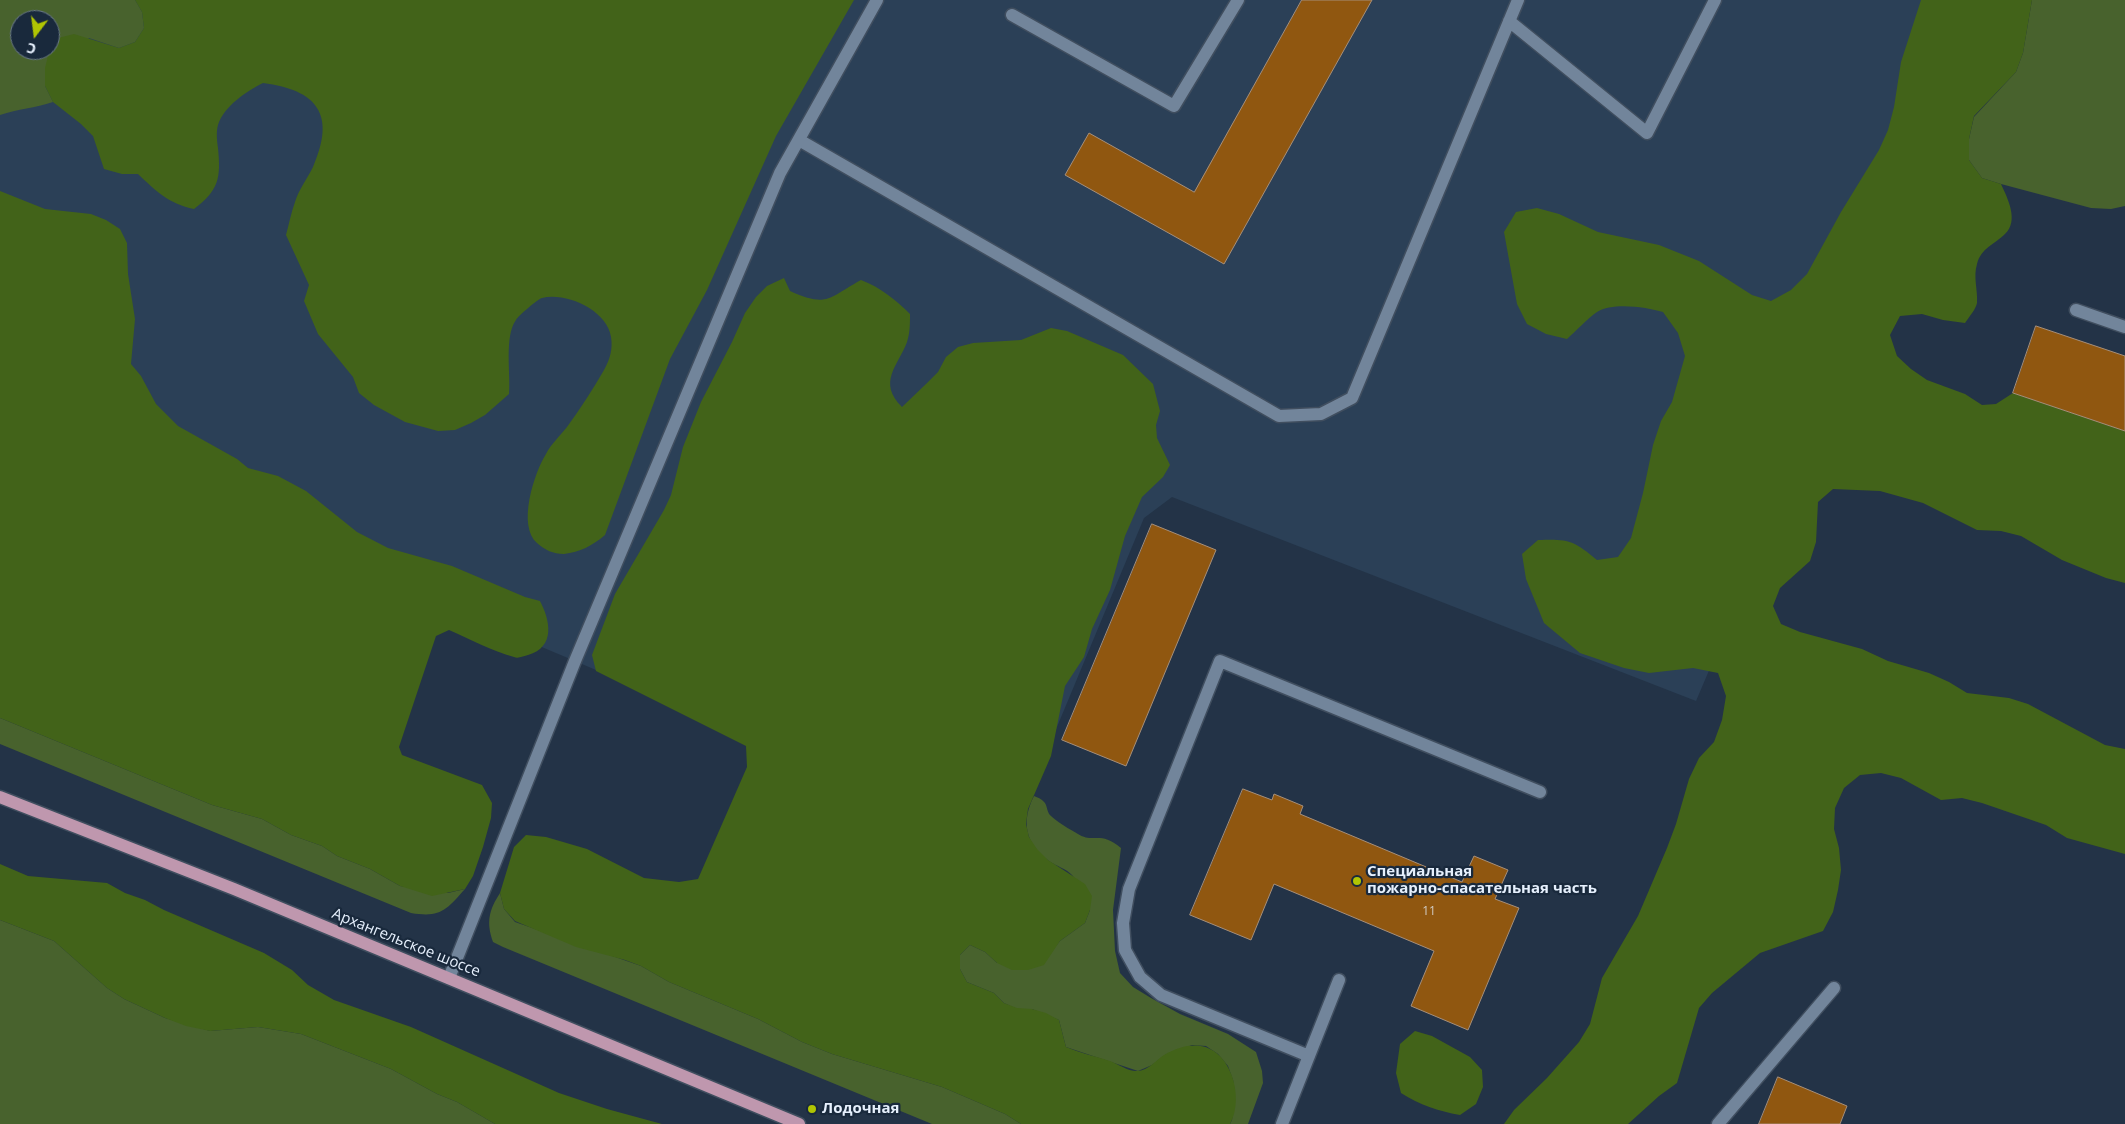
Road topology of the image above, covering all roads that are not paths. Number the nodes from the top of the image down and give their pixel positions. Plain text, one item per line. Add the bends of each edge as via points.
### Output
1 (877, 0) edge
2 (1238, 0) edge
3 (1518, 0) edge
4 (1715, 0) edge
5 (1012, 15) dead end
6 (1509, 21) junction
7 (799, 140) junction
8 (2076, 310) dead end
9 (2125, 327) edge
10 (1540, 792) dead end
11 (0, 797) edge
12 (449, 978) junction
13 (1339, 980) dead end
14 (1834, 988) dead end
15 (1309, 1056) junction
16 (798, 1124) edge
17 (1282, 1124) edge
18 (1718, 1124) edge

1 - 7 lane
2 - 5 lane via 1174,106
3 - 6 lane
4 - 6 lane via 1647,133
6 - 7 lane via 1352,398 1321,414 1279,416
7 - 12 lane via 780,173 575,661
8 - 9 lane
10 - 15 lane via 1220,662 1129,889 1123,924 1125,950 1140,977 1161,995
11 - 12 main road, Архангельское шоссе
12 - 16 main road, Архангельское шоссе
13 - 15 lane
14 - 18 lane
15 - 17 lane

